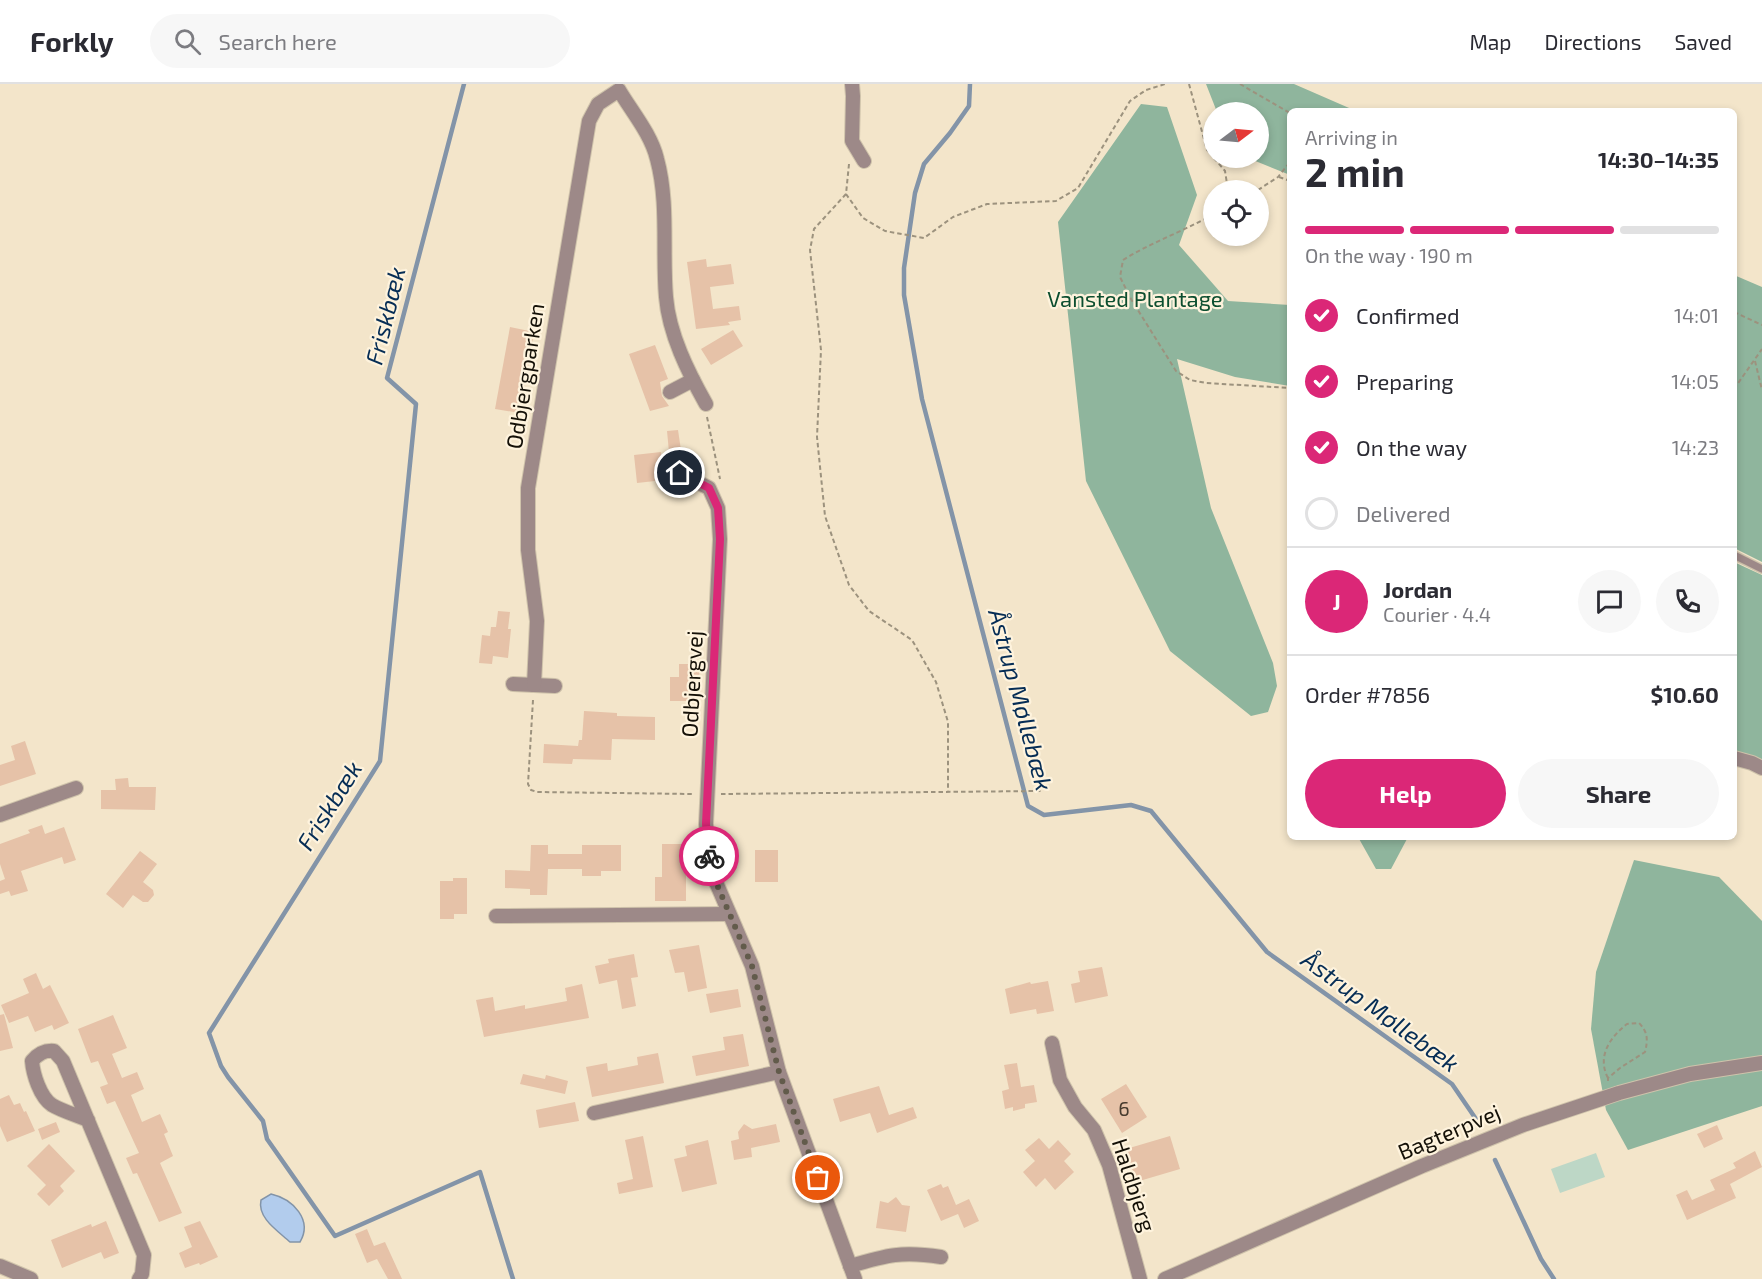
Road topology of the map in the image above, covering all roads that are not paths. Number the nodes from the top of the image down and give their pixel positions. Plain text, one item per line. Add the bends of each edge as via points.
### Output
1 (852, 84) edge
2 (618, 87) edge
3 (864, 161) dead end
4 (693, 380) junction
5 (670, 392) dead end
6 (706, 404) road end
7 (680, 473) dead end
8 (1737, 556) edge
9 (1762, 569) edge
10 (513, 684) dead end
11 (534, 685) junction
12 (555, 686) dead end
13 (1737, 759) edge
14 (1762, 768) edge
15 (76, 788) dead end
16 (0, 815) edge
17 (729, 914) junction
18 (496, 916) dead end
19 (1052, 1043) dead end
20 (1762, 1063) edge
21 (779, 1072) junction
22 (594, 1113) dead end
23 (88, 1120) junction
24 (941, 1257) dead end
25 (0, 1266) edge
26 (853, 1272) edge
27 (31, 1279) edge
28 (139, 1279) edge
29 (1140, 1279) edge
30 (1165, 1279) edge

1 - 3 street via 852,141
2 - 4 street, Odbjergparken via 657,158 662,188 666,299 675,337
2 - 11 street, Odbjergparken via 598,104 589,121 528,488 528,550 537,621
4 - 5 street
4 - 6 street, Odbjergparken
7 - 17 street, Odbjergvej via 709,488 718,508 720,539 706,824 715,880
8 - 9 lane
10 - 11 street
11 - 12 street
13 - 14 street
15 - 16 street
17 - 18 street
17 - 21 street, Odbjergvej via 752,966
19 - 29 street, Haldbjerg via 1060,1080 1094,1130 1109,1165
20 - 30 street, Bagterpvej via 1690,1074 1523,1125
21 - 22 street
21 - 26 street, Odbjergvej
23 - 23 street via 58,1054 47,1050 36,1055 33,1070 46,1099
23 - 28 street via 144,1255
24 - 26 street, Odbjergvej via 917,1253 887,1255
25 - 27 street

